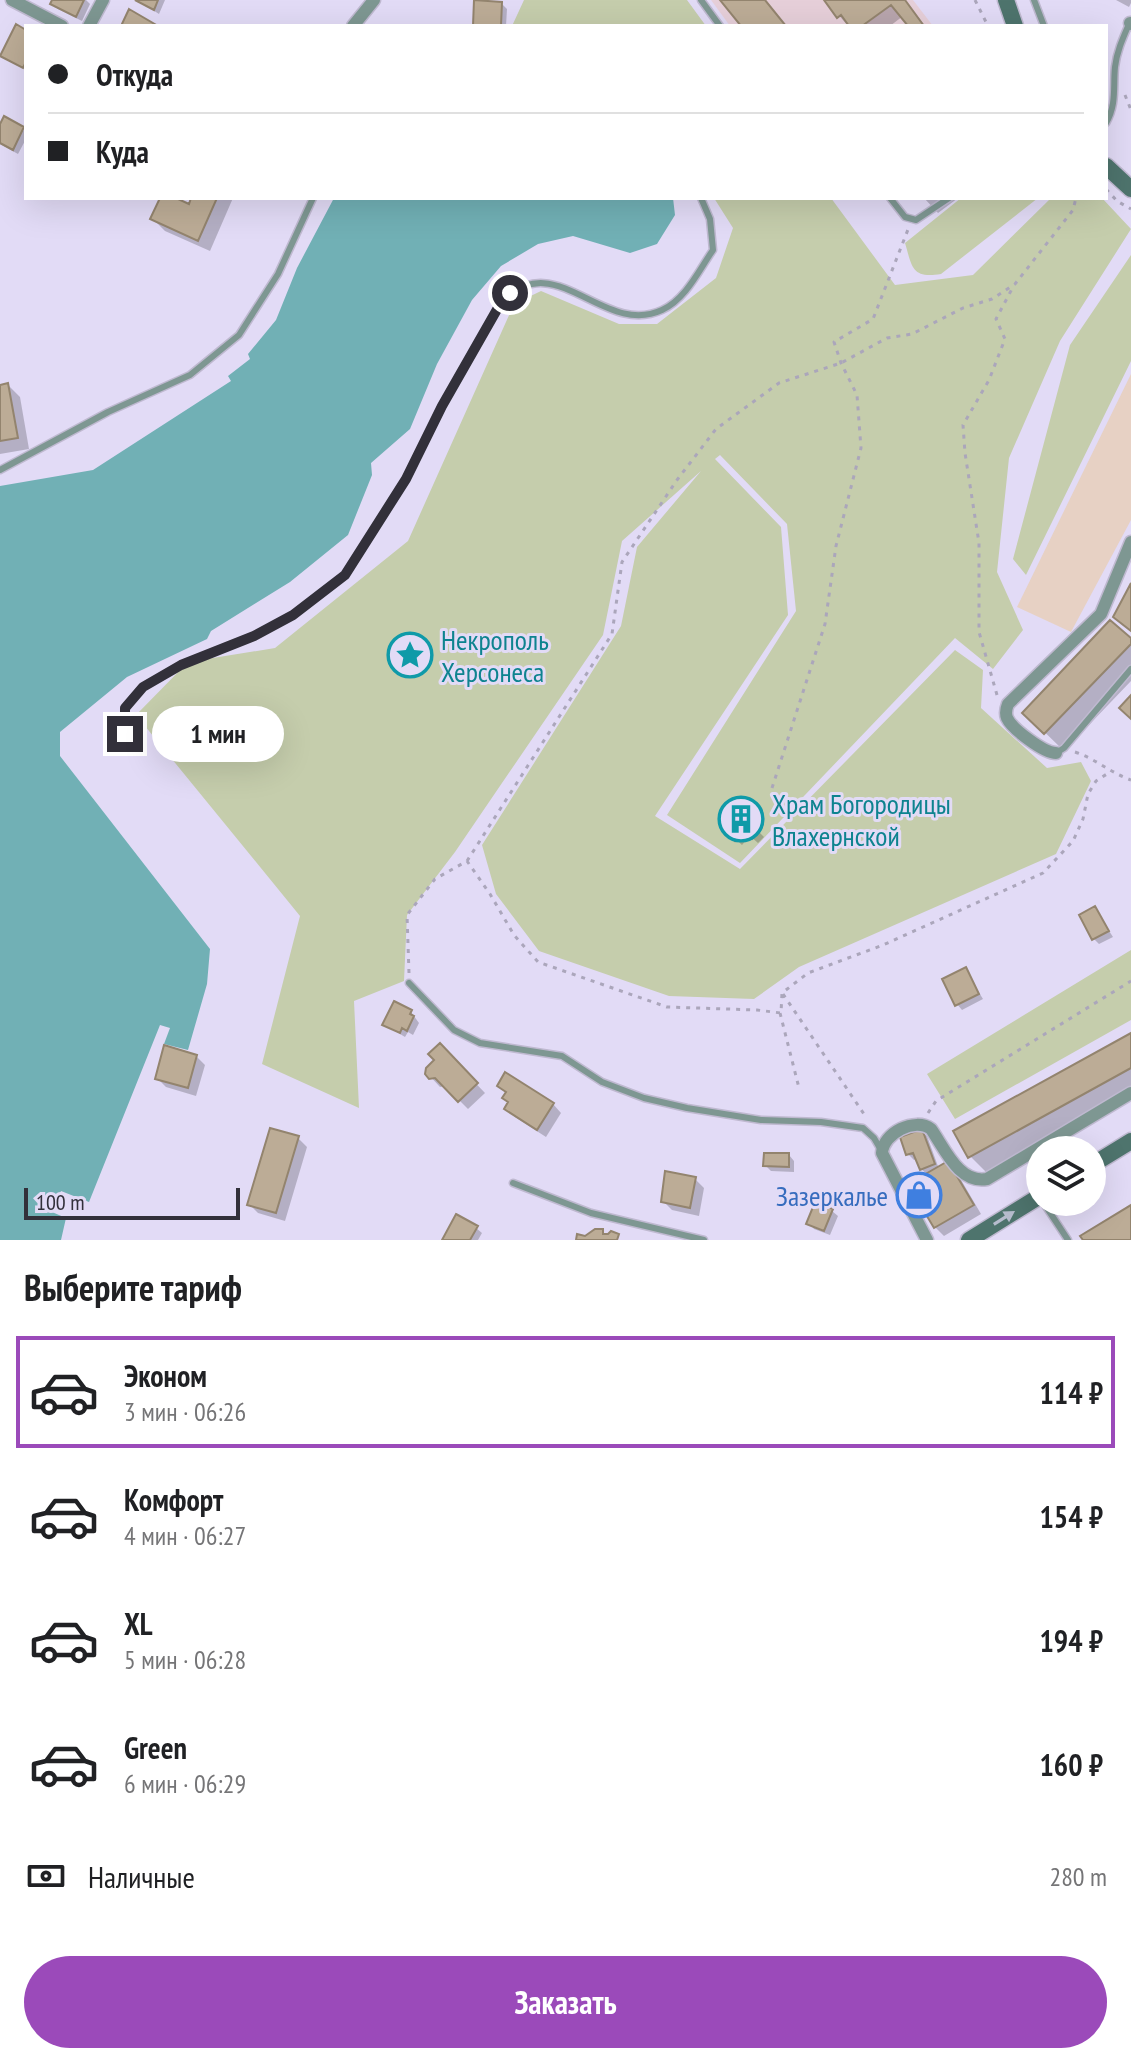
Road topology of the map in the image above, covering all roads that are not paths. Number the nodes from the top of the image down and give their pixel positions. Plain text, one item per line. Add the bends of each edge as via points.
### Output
1 (12, 0) edge
2 (103, 0) edge
3 (374, 0) edge
4 (701, 0) edge
5 (1006, 0) edge
6 (1034, 0) edge
7 (1131, 22) edge
8 (58, 24) edge
9 (90, 24) edge
10 (355, 24) edge
11 (719, 24) edge
12 (1014, 24) edge
13 (1043, 24) edge
14 (1115, 69) junction
15 (1108, 73) edge
16 (1108, 120) edge
17 (1108, 168) edge
18 (1131, 189) edge
19 (312, 200) edge
20 (702, 200) edge
21 (892, 200) edge
22 (946, 200) edge
23 (0, 470) edge
24 (1131, 542) edge
25 (1131, 669) edge
26 (125, 734) dead end
27 (1060, 751) joint
28 (409, 983) road end
29 (1131, 1093) edge
30 (1131, 1141) edge
31 (882, 1153) junction
32 (1106, 1156) edge
33 (513, 1183) dead end
34 (1026, 1207) edge
35 (1053, 1216) edge
36 (704, 1240) edge
37 (927, 1240) edge
38 (969, 1240) edge
39 (1068, 1240) edge

1 - 8 street
2 - 9 street
3 - 10 street
4 - 11 lane
5 - 12 main road
6 - 13 lane
7 - 14 lane
14 - 15 lane
14 - 16 lane via 1116,92
17 - 18 main road
19 - 23 lane via 278,274 239,335 190,375
20 - 26 lane via 713,250 681,297 661,311 621,312 546,282 525,283 510,293 442,406 406,479 345,575 293,615 143,687 125,708
21 - 22 lane via 912,220
24 - 27 street via 1101,614 1008,704 1009,721 1042,750
25 - 27 lane
28 - 31 lane via 454,1030 480,1043 562,1056 602,1082 687,1108 863,1128
29 - 31 street via 987,1179 962,1173 931,1129 921,1124 889,1136
30 - 32 main road
31 - 37 street
33 - 36 lane via 591,1213
38 -> 34 main road
35 - 39 lane

